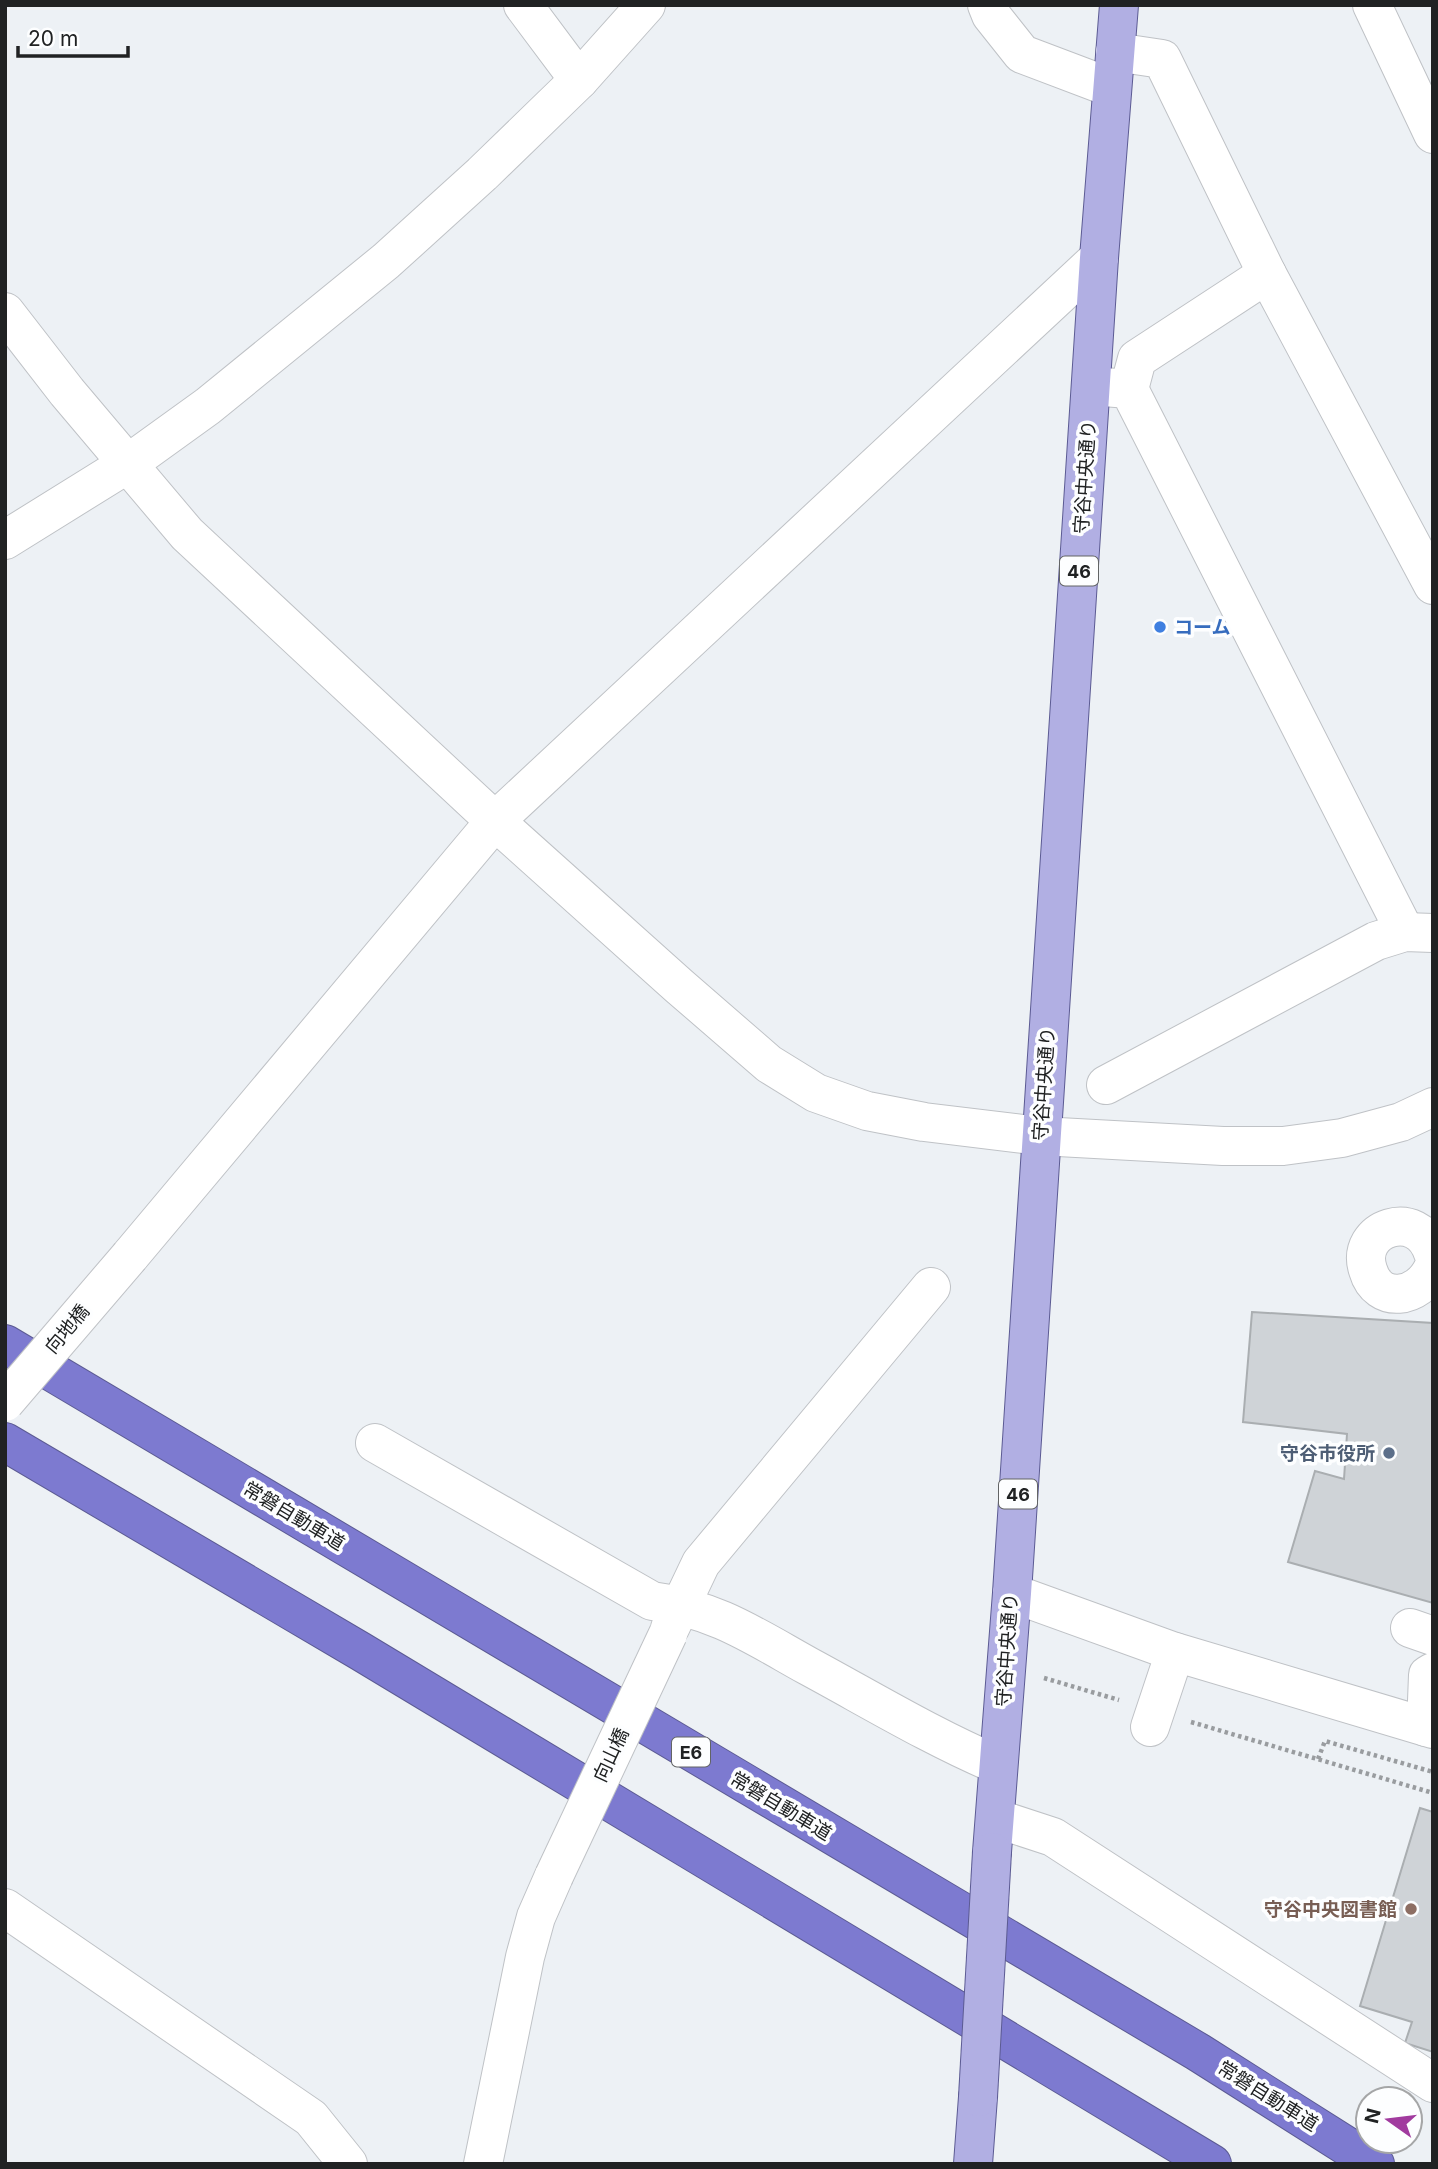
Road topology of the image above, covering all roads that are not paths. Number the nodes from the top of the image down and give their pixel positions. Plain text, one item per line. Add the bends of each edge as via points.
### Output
1 (523, 5) edge
2 (646, 5) edge
3 (987, 5) edge
4 (1118, 5) edge
5 (1372, 5) edge
6 (1113, 70) junction
7 (579, 80) junction
8 (1433, 134) edge
9 (1099, 258) junction
10 (1267, 274) junction
11 (5, 312) edge
12 (1110, 388) junction
13 (129, 463) junction
14 (5, 540) edge
15 (1433, 585) edge
16 (495, 821) junction
17 (1419, 932) edge
18 (1106, 1085) dead end
19 (1433, 1107) edge
20 (1040, 1136) junction
21 (1418, 1226) edge
22 (1433, 1253) edge
23 (1433, 1268) edge
24 (931, 1287) dead end
25 (5, 1344) edge
26 (5, 1402) edge
27 (5, 1442) edge
28 (374, 1443) dead end
29 (1012, 1593) junction
30 (674, 1619) junction
31 (1175, 1652) junction
32 (1433, 1672) edge
33 (1150, 1727) dead end
34 (1429, 1728) edge
35 (998, 1765) junction
36 (993, 1835) junction
37 (5, 1908) edge
38 (1433, 2082) edge
39 (348, 2164) edge
40 (483, 2164) edge
41 (973, 2164) edge
42 (1212, 2164) edge
43 (1375, 2164) edge

1 - 7 street
2 - 7 street
3 - 6 street via 1022,54
4 - 6 main road, 守谷中央通り / 46
5 - 8 street
6 - 9 main road, 守谷中央通り / 46
6 - 10 street via 1162,59
7 - 13 street via 386,261 208,406
9 - 12 main road, 守谷中央通り / 46
9 - 16 street, 向地橋
10 - 12 street via 1137,359
10 - 15 street
11 - 13 street via 66,392
12 - 17 street
12 - 20 main road, 守谷中央通り / 46
13 - 14 street
13 - 16 street via 187,534
16 - 20 street via 769,1064 816,1093 867,1111 924,1122
16 - 26 street, 向地橋, bridge
17 - 18 street via 1376,941
19 - 20 street via 1401,1122 1342,1138 1283,1146
20 - 29 main road, 守谷中央通り / 46
21 - 22 street via 1414,1229
21 - 23 street via 1382,1231 1368,1247 1367,1268 1378,1286 1399,1294 1420,1287
24 - 30 street, 向山橋 via 701,1563
25 - 43 highway, 常磐自動車道 / E6 via 1198,2052
27 - 42 highway
28 - 30 street via 652,1601
29 - 31 street
29 - 35 main road, 守谷中央通り / 46
30 - 35 street via 723,1618 952,1746
30 - 40 street, 向山橋, bridge via 536,1917
31 - 33 street
31 - 34 street
32 - 34 street via 1428,1675
35 - 36 main road, 守谷中央通り / 46
36 - 38 street via 1053,1837
36 - 41 main road, 守谷中央通り / 46, bridge
37 - 39 street via 311,2118

